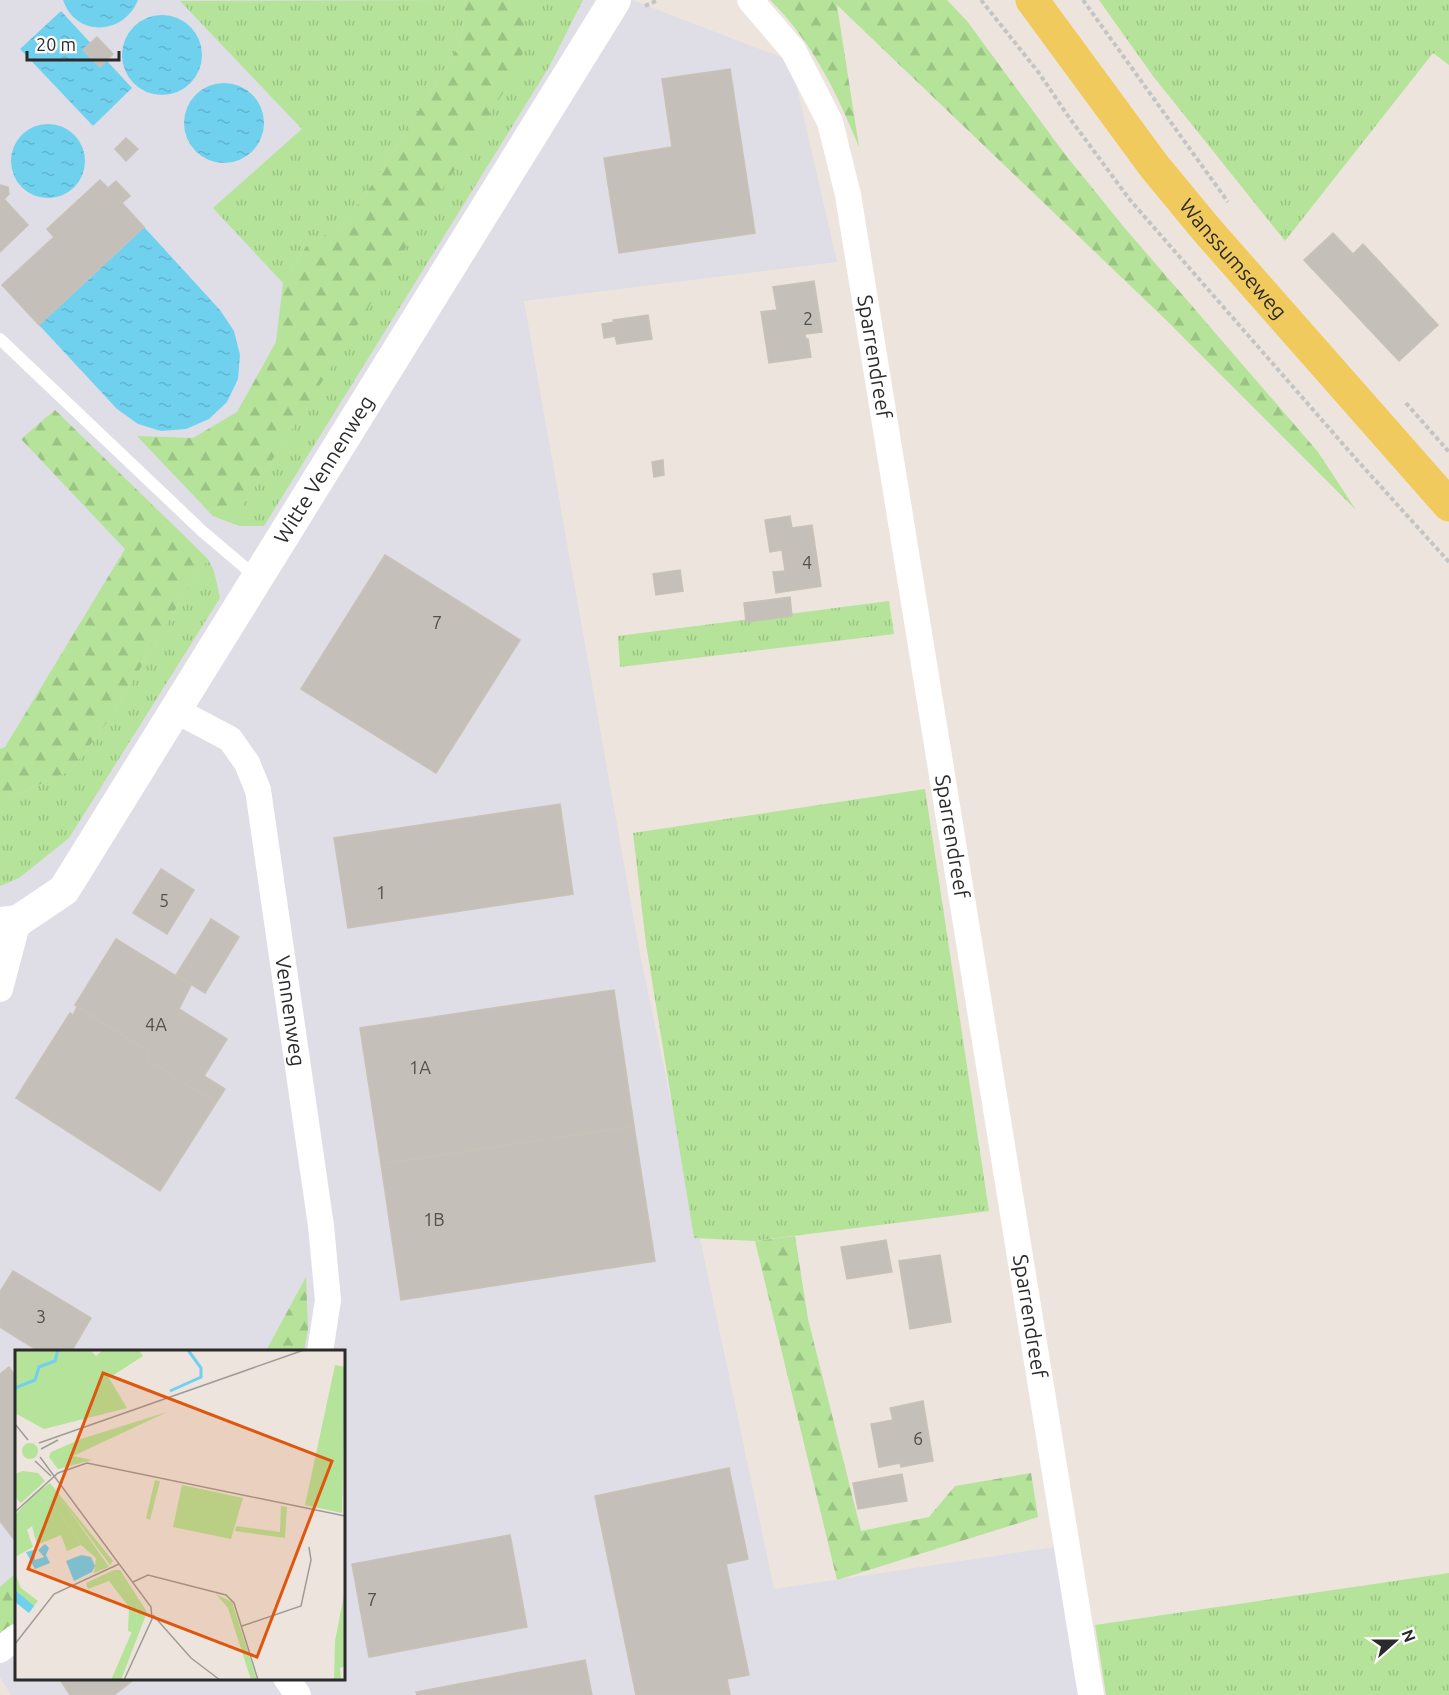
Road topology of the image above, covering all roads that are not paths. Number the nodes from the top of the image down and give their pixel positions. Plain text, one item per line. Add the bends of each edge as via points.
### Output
1 (615, 0) edge
2 (750, 0) edge
3 (1032, 0) edge
4 (0, 339) edge
5 (1449, 506) edge
6 (256, 578) junction
7 (175, 710) junction
8 (9, 922) edge
9 (0, 989) edge
10 (320, 1350) edge
11 (15, 1638) edge
12 (0, 1650) edge
13 (287, 1680) edge
14 (298, 1695) edge
15 (1091, 1695) edge

1 - 6 street, Witte Vennenweg
2 - 15 street, Sparrendreef via 792,50 831,122 848,195
3 - 5 main road, Wanssumseweg via 1154,166
4 - 6 lane via 184,515
6 - 7 street, Witte Vennenweg
7 - 8 street, Witte Vennenweg via 64,890
7 - 10 street, Vennenweg via 230,739 247,763 258,790 321,1226 328,1300
8 - 9 street, Witte Vennenweg
11 - 12 street
13 - 14 street

